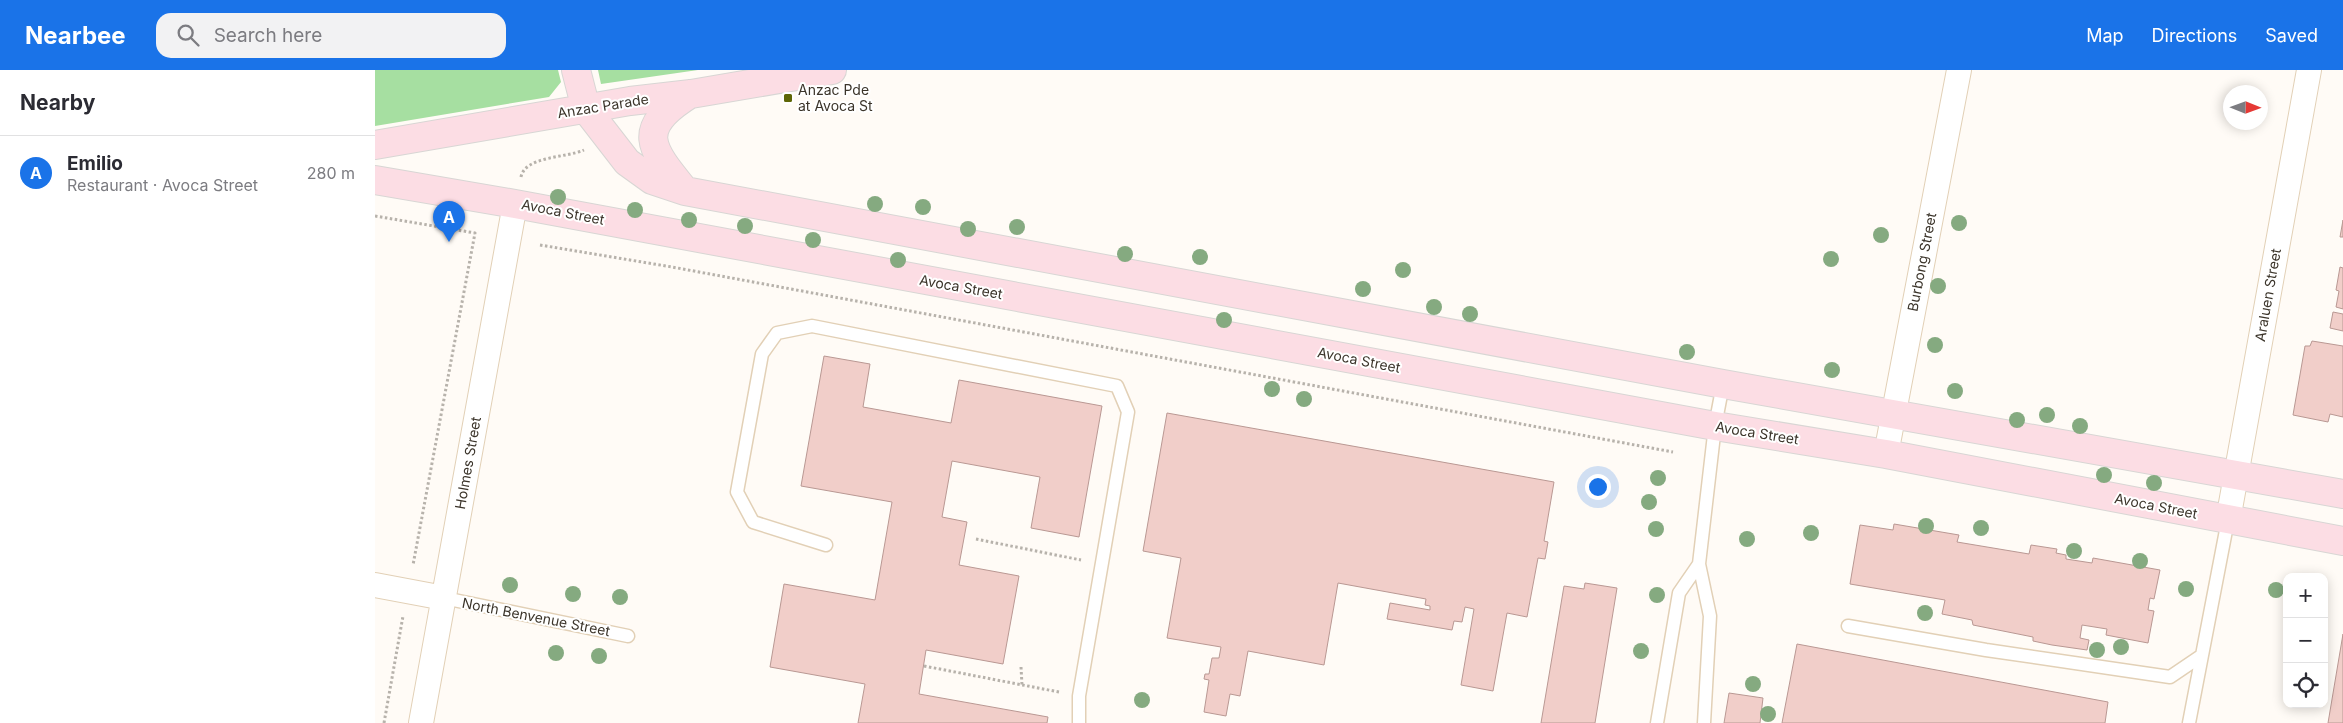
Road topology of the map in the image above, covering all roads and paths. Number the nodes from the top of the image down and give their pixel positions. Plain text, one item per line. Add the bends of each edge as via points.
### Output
1 (577, 70) edge
2 (832, 70) edge
3 (1959, 70) edge
4 (2309, 70) edge
5 (691, 94) junction
6 (586, 108) junction
7 (375, 145) edge
8 (592, 147) dead end
9 (375, 180) edge
10 (685, 191) junction
11 (515, 204) junction
12 (375, 216) edge
13 (540, 245) dead end
14 (1117, 272) junction
15 (1110, 314) junction
16 (1723, 384) junction
17 (1893, 415) junction
18 (1715, 426) junction
19 (1673, 452) dead end
20 (1886, 454) junction
21 (2235, 475) junction
22 (2343, 494) edge
23 (2228, 520) junction
24 (976, 539) dead end
25 (2343, 541) edge
26 (826, 545) dead end
27 (1102, 564) junction
28 (1699, 564) junction
29 (375, 585) edge
30 (408, 591) junction
31 (444, 598) junction
32 (1848, 626) dead end
33 (628, 636) dead end
34 (2201, 656) junction
35 (924, 666) dead end
36 (1021, 668) dead end
37 (1021, 685) junction
38 (1079, 696) junction
39 (383, 723) edge
40 (421, 723) edge
41 (1079, 723) edge
42 (1657, 723) edge
43 (1704, 723) edge
44 (2189, 723) edge

1 - 6 main road
2 - 5 main road, Anzac Parade
3 - 17 street, Burbong Street
4 - 21 street, Araluen Street
5 - 6 main road, Anzac Parade
5 - 10 main road via 660,117 654,131 654,146 661,162
6 - 7 main road, Anzac Parade
6 - 10 main road via 627,162 652,180
8 - 11 path via 575,154 532,162 522,170
9 - 11 main road, Avoca Street
10 - 14 main road
11 - 15 main road, Avoca Street
11 - 31 street, Holmes Street
12 - 30 path via 475,233
13 - 19 path
14 - 15 main road
14 - 16 main road
15 - 18 main road, Avoca Street
16 - 17 main road
16 - 18 lane
17 - 20 street, Burbong Street
17 - 21 main road
18 - 20 main road, Avoca Street
18 - 28 lane
20 - 23 main road, Avoca Street
21 - 22 main road
21 - 23 street, Araluen Street
23 - 25 main road, Avoca Street
23 - 34 lane
24 - 27 path
26 - 27 lane via 753,522 737,492 762,354 777,333 812,326 1117,386 1128,412
27 - 38 lane
28 - 42 lane via 1679,593
28 - 43 lane via 1711,616
29 - 30 street
30 - 31 street
30 - 39 path
31 - 33 lane, North Benvenue Street
31 - 40 street, Holmes Street
32 - 34 lane via 2170,677
34 - 44 lane
35 - 37 path
36 - 37 path
37 - 38 path
38 - 41 lane

